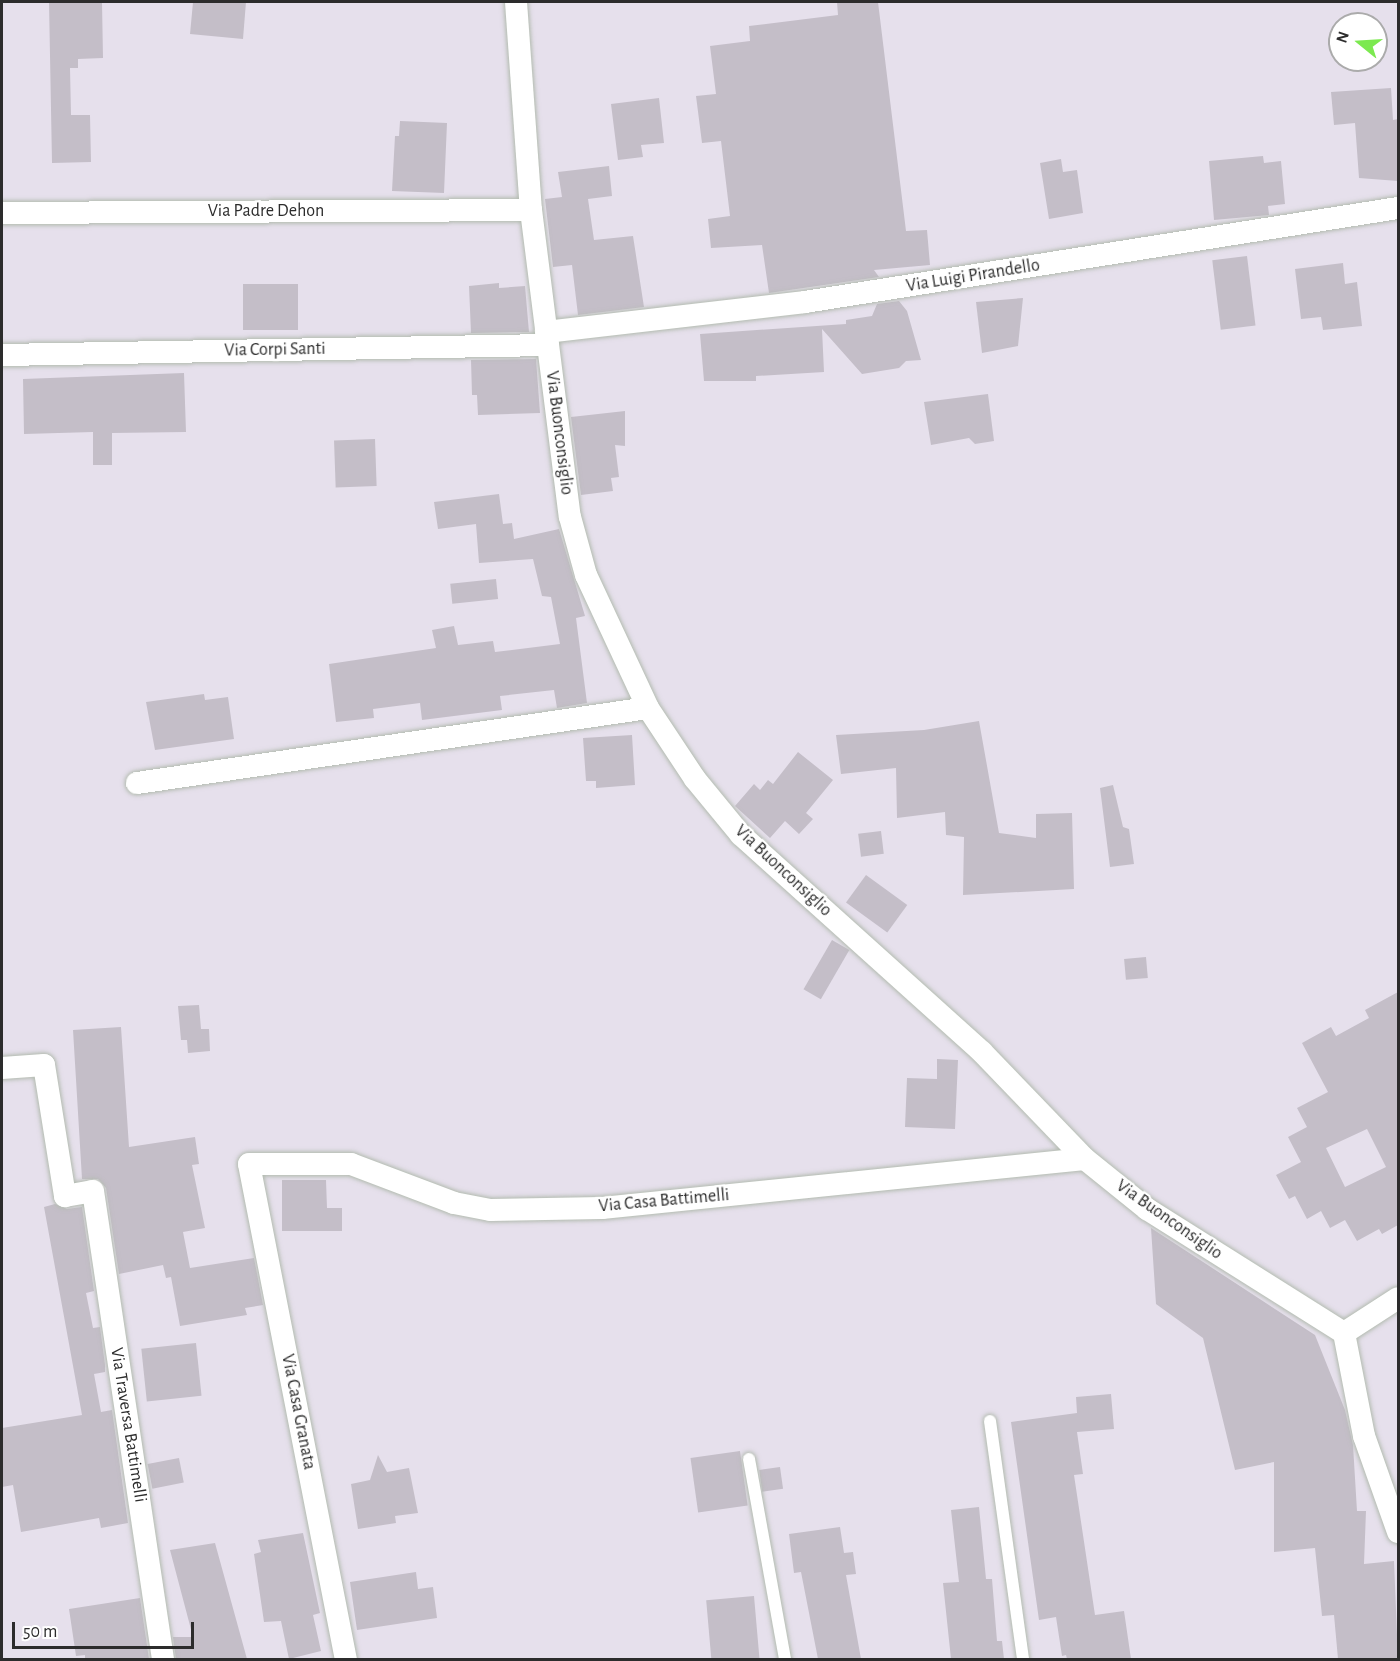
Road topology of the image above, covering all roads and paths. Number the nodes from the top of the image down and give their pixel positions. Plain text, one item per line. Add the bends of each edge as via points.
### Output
1 (516, 2) edge
2 (1398, 208) edge
3 (531, 210) junction
4 (2, 213) edge
5 (547, 339) junction
6 (2, 355) edge
7 (648, 708) junction
8 (137, 783) dead end
9 (2, 1068) edge
10 (1085, 1159) junction
11 (249, 1164) joint
12 (1398, 1298) edge
13 (1344, 1333) junction
14 (990, 1421) dead end
15 (748, 1459) dead end
16 (1398, 1532) edge
17 (163, 1659) edge
18 (346, 1659) edge
19 (785, 1659) edge
20 (1023, 1659) edge

1 - 3 street, Via Buonconsiglio
2 - 5 street, Via Luigi Pirandello via 805,303
3 - 4 street, Via Padre Dehon
3 - 5 street, Via Buonconsiglio
5 - 6 street, Via Corpi Santi
5 - 7 street, Via Buonconsiglio via 570,517 586,575
7 - 8 street
7 - 10 street, Via Buonconsiglio via 695,779 741,835 982,1052
9 - 17 street, Via Traversa Battimelli via 44,1065 65,1196 93,1191
10 - 11 street, Via Casa Battimelli via 602,1208 490,1210 454,1203 351,1164
10 - 13 street, Via Buonconsiglio via 1147,1209
11 - 18 street, Via Casa Granata
12 - 13 street
13 - 16 street via 1364,1436
14 - 20 lane
15 - 19 lane

